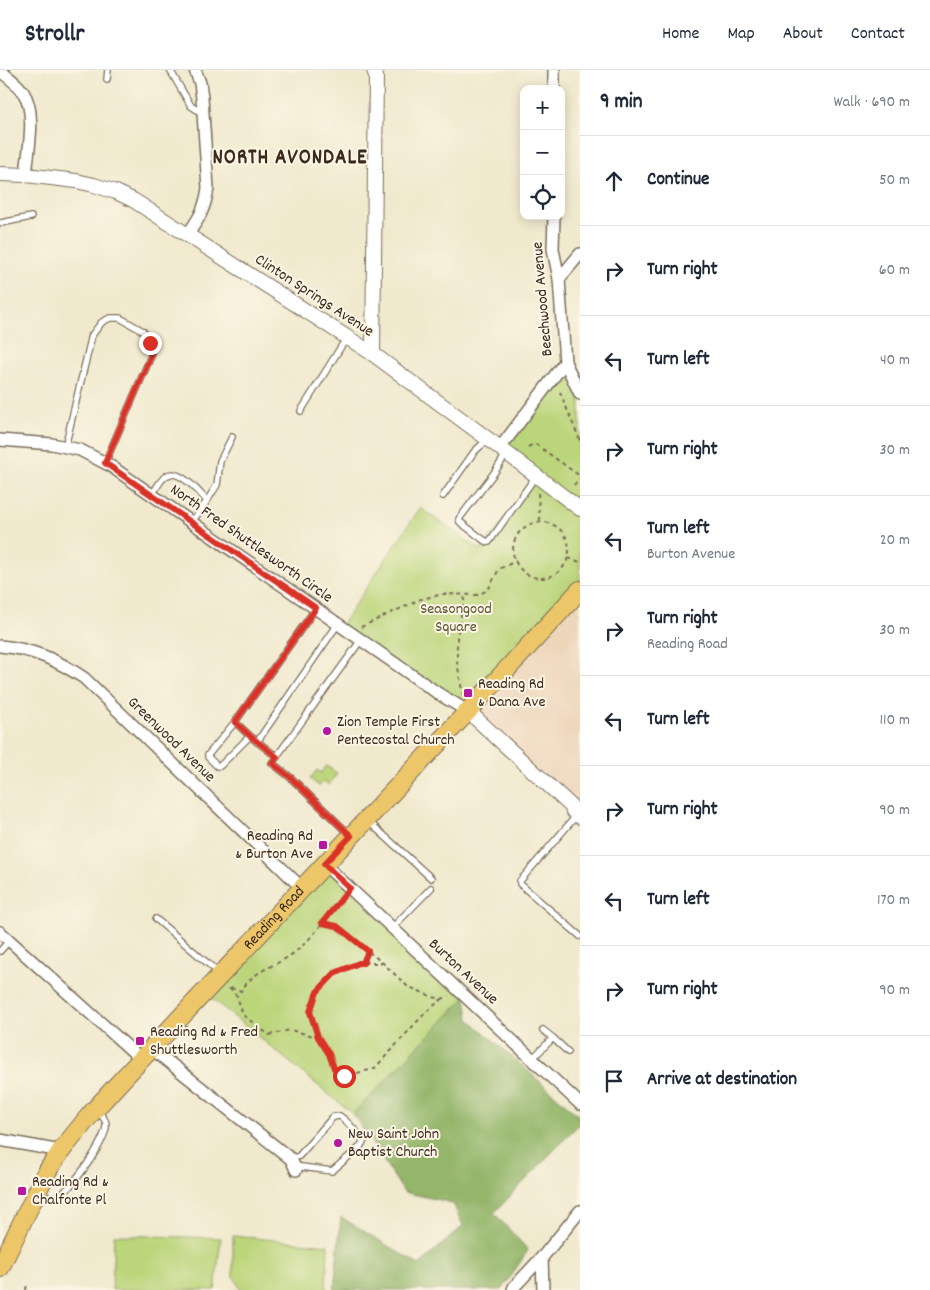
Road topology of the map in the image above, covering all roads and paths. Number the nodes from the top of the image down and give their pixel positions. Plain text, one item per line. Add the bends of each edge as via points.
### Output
1 (108, 70) edge
2 (170, 70) edge
3 (195, 70) edge
4 (374, 70) edge
5 (554, 70) edge
6 (0, 71) edge
7 (107, 79) dead end
8 (554, 85) edge
9 (203, 114) junction
10 (0, 174) edge
11 (26, 175) junction
12 (30, 217) dead end
13 (554, 220) edge
14 (0, 224) edge
15 (187, 235) junction
16 (580, 254) edge
17 (559, 279) junction
18 (347, 337) junction
19 (373, 354) junction
20 (565, 362) junction
21 (560, 392) dead end
22 (580, 394) edge
23 (301, 411) dead end
24 (232, 437) dead end
25 (488, 439) junction
26 (0, 440) edge
27 (580, 441) edge
28 (65, 447) junction
29 (528, 447) dead end
30 (504, 451) junction
31 (105, 463) junction
32 (580, 474) edge
33 (536, 476) junction
34 (580, 478) edge
35 (574, 485) dead end
36 (538, 493) dead end
37 (152, 495) junction
38 (443, 496) dead end
39 (207, 501) junction
40 (580, 509) edge
41 (192, 522) junction
42 (540, 522) junction
43 (568, 558) junction
44 (516, 561) junction
45 (580, 562) edge
46 (580, 590) edge
47 (465, 595) junction
48 (316, 608) junction
49 (338, 624) junction
50 (350, 632) junction
51 (361, 640) junction
52 (0, 646) edge
53 (466, 704) junction
54 (235, 722) junction
55 (250, 736) junction
56 (257, 742) junction
57 (277, 757) junction
58 (577, 811) edge
59 (366, 819) junction
60 (351, 836) junction
61 (324, 864) junction
62 (432, 878) dead end
63 (302, 888) junction
64 (350, 888) junction
65 (431, 888) dead end
66 (156, 919) dead end
67 (322, 923) junction
68 (392, 928) junction
69 (0, 932) edge
70 (580, 936) edge
71 (9, 941) junction
72 (0, 951) edge
73 (368, 951) junction
74 (363, 963) junction
75 (383, 963) junction
76 (222, 980) junction
77 (461, 992) junction
78 (442, 999) junction
79 (543, 1030) dead end
80 (318, 1037) junction
81 (553, 1038) junction
82 (568, 1052) dead end
83 (146, 1054) junction
84 (532, 1059) junction
85 (580, 1104) edge
86 (96, 1108) junction
87 (0, 1140) edge
88 (61, 1151) junction
89 (294, 1165) junction
90 (36, 1194) junction
91 (580, 1211) edge
92 (542, 1257) junction
93 (0, 1268) edge
94 (26, 1283) dead end
95 (26, 1290) edge
96 (513, 1290) edge
97 (543, 1290) edge

1 - 7 lane
2 - 9 lane via 191,106
3 - 9 street via 200,83
4 - 19 street
5 - 8 street
6 - 11 street via 24,92 29,104 31,116
9 - 15 street via 208,188 202,212
10 - 11 street, Clinton Springs Avenue
11 - 15 street, Clinton Springs Avenue via 76,181 116,192
12 - 14 lane
13 - 17 street, Beechwood Avenue
15 - 18 street, Clinton Springs Avenue
16 - 17 street
17 - 20 street, Beechwood Avenue
18 - 19 street, Clinton Springs Avenue
18 - 23 lane
19 - 25 street, Clinton Springs Avenue
20 - 22 street
20 - 30 street, Beechwood Avenue
21 - 27 path
24 - 39 lane via 220,461 217,486
25 - 30 street, Clinton Springs Avenue
25 - 38 lane via 474,452
26 - 28 street, North Fred Shuttlesworth Circle
28 - 31 street, North Fred Shuttlesworth Circle via 80,450
28 - 31 lane via 92,335 102,322 120,318 143,331 150,343 151,356
29 - 32 path via 537,445
30 - 33 street, Clinton Springs Avenue
30 - 33 lane via 494,473 459,518 485,542 489,542
31 - 37 street, North Fred Shuttlesworth Circle
33 - 40 street, Clinton Springs Avenue
34 - 35 path
36 - 42 path
37 - 39 lane via 166,476 176,474
37 - 41 street, North Fred Shuttlesworth Circle
39 - 41 lane
41 - 48 street, North Fred Shuttlesworth Circle
42 - 43 path via 548,522 562,531 568,544
42 - 44 path via 525,527 515,538 513,554
43 - 44 path via 563,567 547,577 529,575
43 - 45 path
44 - 47 path via 499,569 488,590 477,595
46 - 53 main road, Reading Road
47 - 50 path via 444,594 421,599
47 - 53 path via 457,637 457,662
48 - 49 street, North Fred Shuttlesworth Circle
48 - 54 lane
49 - 50 street, North Fred Shuttlesworth Circle
49 - 56 lane
50 - 51 street, North Fred Shuttlesworth Circle
51 - 53 street, North Fred Shuttlesworth Circle via 440,694
51 - 57 lane
52 - 63 street, Greenwood Avenue via 49,657 84,678
53 - 58 street
53 - 59 main road, Reading Road
54 - 55 lane
54 - 55 lane via 208,755 217,766
55 - 56 lane
56 - 57 lane
57 - 60 lane via 272,763
58 - 70 lane via 520,884
59 - 60 main road, Reading Road
59 - 62 lane
60 - 61 main road, Reading Road
61 - 63 main road, Reading Road
61 - 64 street, Burton Avenue
63 - 76 main road, Reading Road
64 - 67 path
64 - 68 street, Burton Avenue
65 - 68 lane
66 - 76 lane
67 - 73 path via 337,926
67 - 76 path via 284,961 252,976 241,990
68 - 77 street, Burton Avenue
69 - 71 street
71 - 72 lane
71 - 83 street
73 - 74 path
73 - 75 path
74 - 75 path
74 - 80 path via 335,973 317,992 310,1012
75 - 78 path via 406,986
76 - 80 path via 237,996 243,1015 269,1035 290,1030
76 - 83 main road, Reading Road
77 - 78 path
77 - 84 street, Burton Avenue
78 - 80 path via 374,1069 344,1076 334,1068
79 - 81 lane
81 - 82 lane
81 - 84 lane
83 - 86 main road, Reading Road
83 - 89 street
84 - 85 street, Burton Avenue
86 - 88 main road, Reading Road
86 - 90 lane via 106,1124 96,1151 60,1196
87 - 88 street
88 - 90 main road, Reading Road
89 - 89 lane via 332,1171 364,1140 340,1116 334,1117
90 - 93 main road, Reading Road
91 - 92 street
92 - 96 street
92 - 97 street
94 - 95 path

